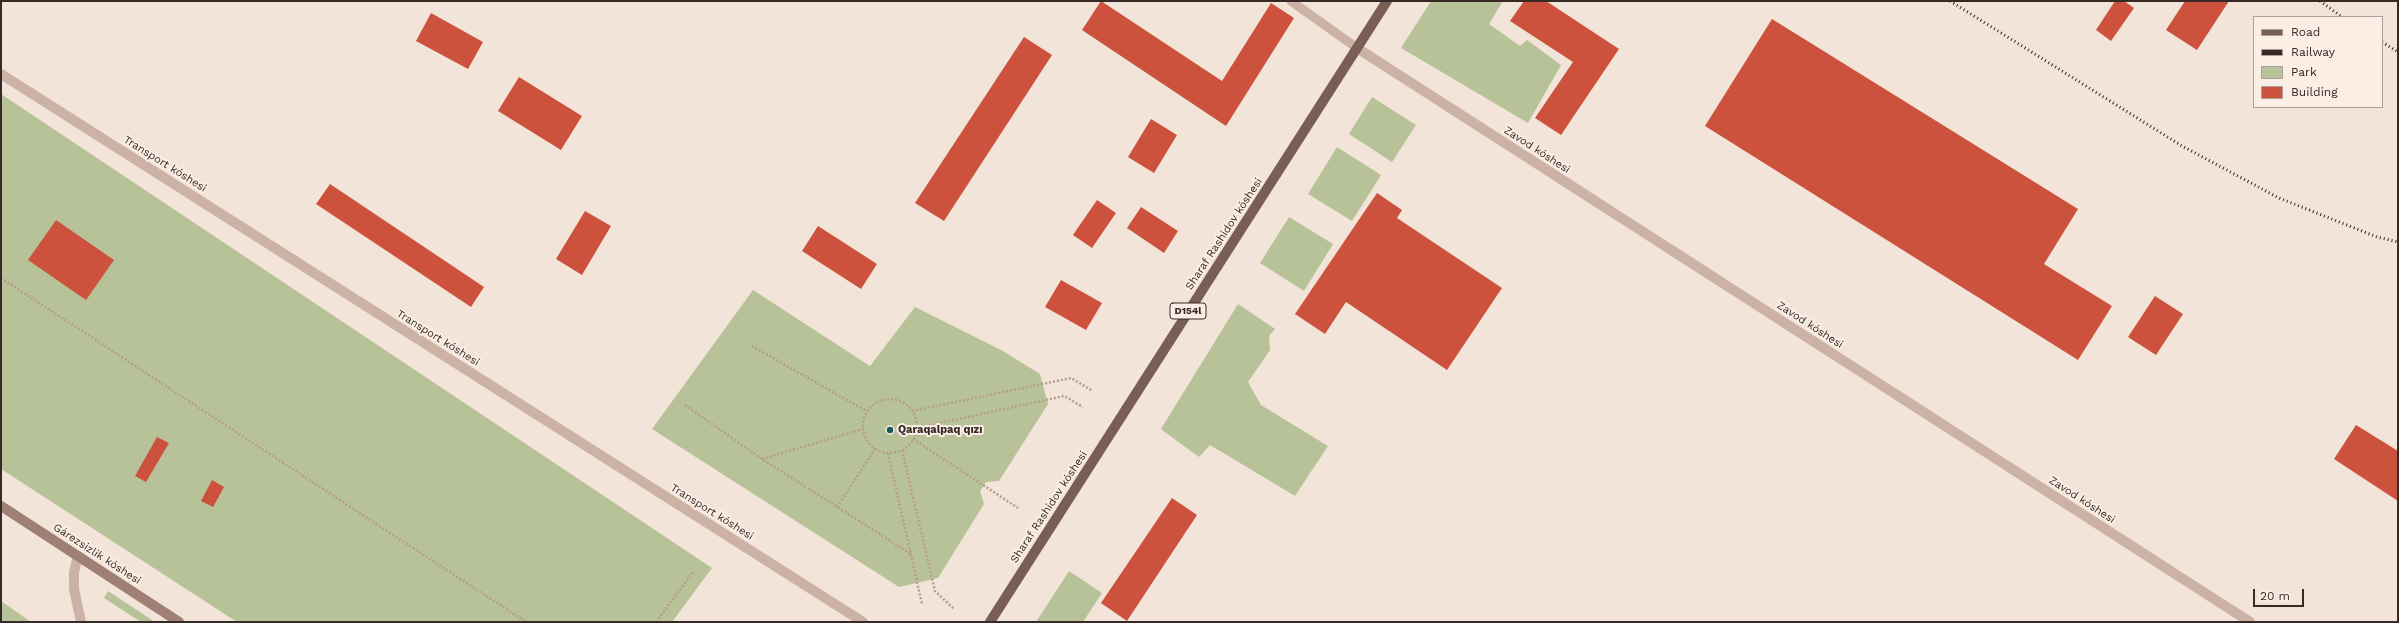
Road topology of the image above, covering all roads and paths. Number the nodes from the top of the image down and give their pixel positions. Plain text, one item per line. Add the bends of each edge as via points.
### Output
1 (1291, 1) edge
2 (1387, 1) edge
3 (1357, 48) junction
4 (1, 74) edge
5 (1, 278) edge
6 (752, 346) dead end
7 (1093, 391) dead end
8 (685, 405) dead end
9 (1083, 407) dead end
10 (912, 411) junction
11 (866, 412) junction
12 (917, 428) junction
13 (863, 429) junction
14 (913, 439) junction
15 (875, 449) junction
16 (902, 450) junction
17 (888, 453) junction
18 (762, 459) junction
19 (1, 506) edge
20 (837, 507) junction
21 (1018, 508) dead end
22 (911, 554) junction
23 (78, 556) junction
24 (694, 571) dead end
25 (922, 604) dead end
26 (954, 609) dead end
27 (81, 622) edge
28 (179, 622) edge
29 (526, 622) edge
30 (656, 622) edge
31 (862, 622) edge
32 (990, 622) edge
33 (2250, 622) edge

1 - 3 lane
2 - 3 main road, Sharaf Rashidov kóshesi / D154l
3 - 32 main road, Sharaf Rashidov kóshesi / D154l
3 - 33 street, Zavod kóshesi
4 - 31 street, Transport kóshesi
5 - 29 path
6 - 11 path
7 - 10 path via 1071,378
8 - 18 path
9 - 12 path via 1064,396
10 - 11 path via 902,401 893,398 875,402
10 - 12 path
11 - 13 path
12 - 14 path
13 - 15 path via 866,441
13 - 18 path
14 - 16 path
14 - 21 path
15 - 17 path
15 - 20 path
16 - 17 path
16 - 26 path via 933,585 935,591
17 - 22 path
18 - 20 path
19 - 23 street, Gárezsizlik kóshesi
20 - 22 path
22 - 25 path
23 - 27 street via 74,572 74,589
23 - 28 street, Gárezsizlik kóshesi
24 - 30 path

